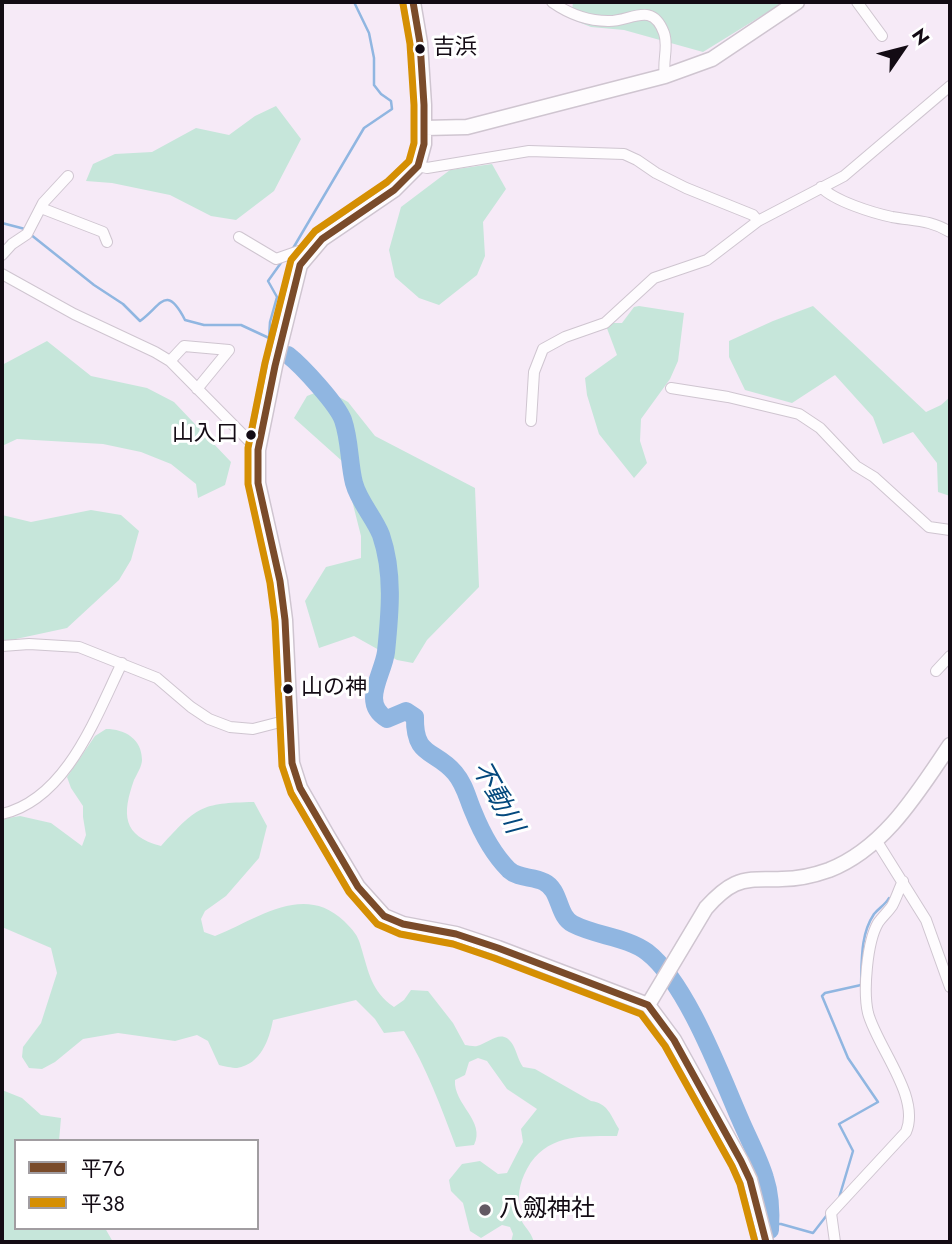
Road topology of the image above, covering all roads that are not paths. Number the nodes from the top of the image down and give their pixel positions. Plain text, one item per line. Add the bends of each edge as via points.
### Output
1 (413, 2) edge
2 (552, 2) edge
3 (797, 2) edge
4 (856, 2) edge
5 (882, 36) dead end
6 (665, 76) junction
7 (950, 86) edge
8 (425, 128) junction
9 (418, 166) junction
10 (68, 176) dead end
11 (821, 187) junction
12 (41, 208) junction
13 (758, 221) junction
14 (950, 232) edge
15 (239, 237) dead end
16 (107, 242) dead end
17 (308, 254) junction
18 (2, 255) edge
19 (2, 274) edge
20 (170, 361) junction
21 (671, 388) dead end
22 (197, 389) junction
23 (531, 421) dead end
24 (258, 450) junction
25 (950, 530) edge
26 (2, 646) edge
27 (950, 656) edge
28 (122, 663) junction
29 (936, 671) dead end
30 (288, 720) junction
31 (950, 745) edge
32 (2, 814) edge
33 (876, 840) junction
34 (903, 881) junction
35 (950, 987) edge
36 (652, 998) junction
37 (766, 1242) edge
38 (835, 1242) edge

1 - 8 street
2 - 6 street via 571,15 610,22 642,13 652,17 664,33
3 - 6 street via 712,59
4 - 5 street
6 - 8 street via 467,127
7 - 11 street via 867,158
8 - 9 street
9 - 13 street via 529,151 624,154
9 - 17 street via 394,191 322,239
10 - 12 street
11 - 13 street
11 - 14 street via 829,196 890,216 928,221
12 - 16 street via 103,232
12 - 18 street via 27,234
13 - 23 street via 707,260 654,278 605,323 543,349 534,372
15 - 17 street via 276,259 299,251
17 - 24 street via 297,276
19 - 20 street
20 - 22 street
20 - 22 street via 184,346 229,350
21 - 25 street via 799,414 929,527
22 - 24 street
24 - 30 street via 258,483 285,620
26 - 28 street via 79,647
27 - 29 street
28 - 30 street via 157,678 200,713 230,727 253,729
28 - 32 street via 77,755 41,793
30 - 36 street via 292,763 300,788 358,887 384,916 456,934
31 - 33 street via 892,826
33 - 34 street
33 - 36 street via 829,870 735,884 716,897
34 - 35 street via 926,920
34 - 38 street via 871,942 866,993 868,1014 902,1088 911,1121 831,1213
36 - 37 street via 746,1170

